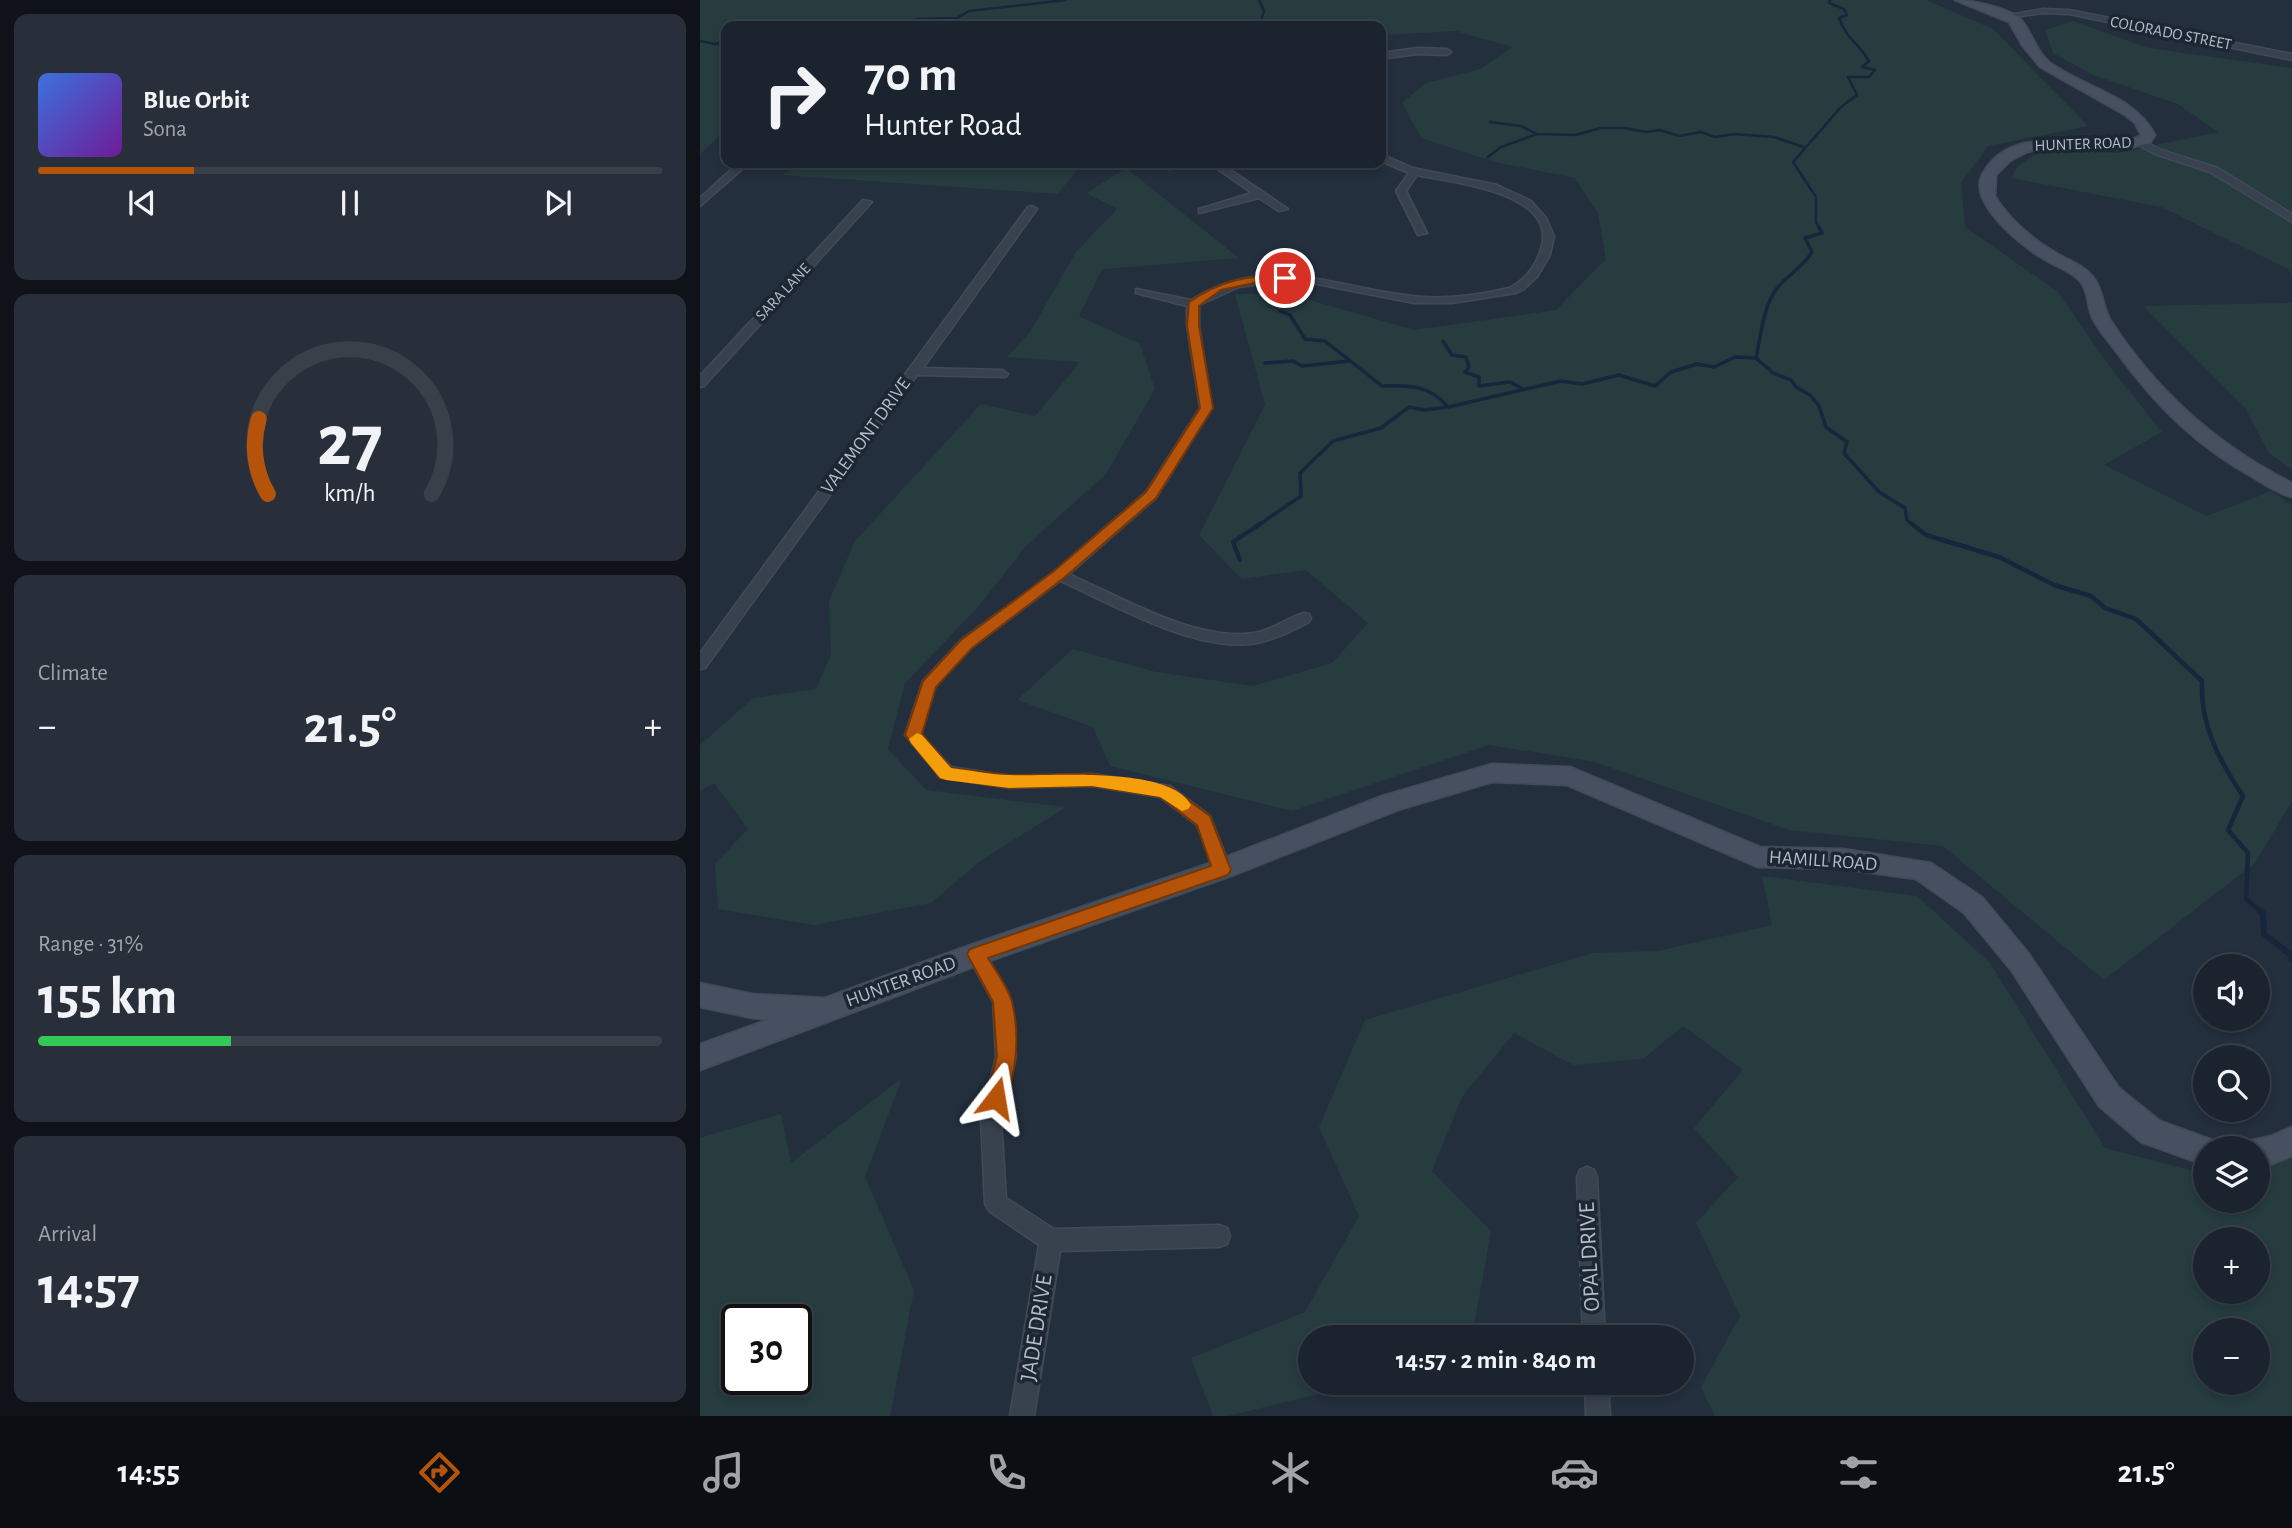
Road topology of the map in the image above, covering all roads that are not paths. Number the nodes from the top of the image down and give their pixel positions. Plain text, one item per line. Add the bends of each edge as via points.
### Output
1 (1961, 0) edge
2 (2072, 2) dead end
3 (2059, 11) junction
4 (2008, 16) junction
5 (1447, 52) dead end
6 (1386, 55) edge
7 (2292, 57) edge
8 (2139, 142) junction
9 (1386, 159) edge
10 (739, 168) edge
11 (1221, 168) edge
12 (1416, 170) junction
13 (1259, 194) junction
14 (867, 202) dead end
15 (700, 204) edge
16 (1032, 209) dead end
17 (1283, 209) dead end
18 (1203, 211) dead end
19 (2292, 219) edge
20 (1422, 233) dead end
21 (1140, 291) dead end
22 (1193, 304) junction
23 (914, 370) junction
24 (1002, 374) dead end
25 (700, 383) edge
26 (2292, 491) edge
27 (1059, 575) junction
28 (1304, 618) dead end
29 (700, 664) edge
30 (1222, 870) junction
31 (976, 954) junction
32 (700, 995) edge
33 (830, 1008) junction
34 (700, 1057) edge
35 (2292, 1141) edge
36 (2193, 1147) edge
37 (2270, 1150) edge
38 (1587, 1177) dead end
39 (1219, 1236) dead end
40 (1051, 1240) junction
41 (1593, 1325) edge
42 (1597, 1395) edge
43 (1022, 1416) edge
44 (1598, 1416) edge

1 - 4 street
2 - 3 street
3 - 4 street, COLORADO STREET
3 - 7 street, COLORADO STREET
4 - 8 street, HUNTER ROAD via 2044,64 2141,121 2148,135
5 - 6 street
8 - 19 street via 2214,170
8 - 26 street, HUNTER ROAD via 2024,147 1990,173 1986,182 1989,198 2029,242 2092,285 2101,319 2187,424 2252,470
9 - 12 street
10 - 15 street
11 - 13 street
12 - 20 street via 1401,191
12 - 22 street via 1498,188 1525,202 1543,219 1549,242 1539,269 1517,289 1464,298 1415,300 1323,280 1285,278 1218,288
13 - 17 street
13 - 18 street
14 - 25 street, SARA LANE
16 - 23 street, VALEMONT DRIVE
21 - 22 street
22 - 27 street via 1206,408 1151,495
23 - 24 street
23 - 29 street, VALEMONT DRIVE
27 - 28 street via 1199,632 1240,639 1282,630
27 - 30 street via 966,644 929,685 913,735 946,773 1009,782 1092,780 1164,791 1204,821
30 - 31 street, HUNTER ROAD
30 - 36 street, HAMILL ROAD via 1391,803 1492,774 1570,776 1758,857 1844,859 1922,870 1973,905 2012,952 2109,1097 2151,1132
31 - 33 street, HUNTER ROAD
31 - 40 street via 1002,1001 1006,1056 991,1119 996,1204
32 - 33 street via 752,1006
33 - 34 street, HUNTER ROAD
35 - 37 street
38 - 41 street, OPAL DRIVE
39 - 40 street
40 - 43 street, JADE DRIVE
42 - 44 street

